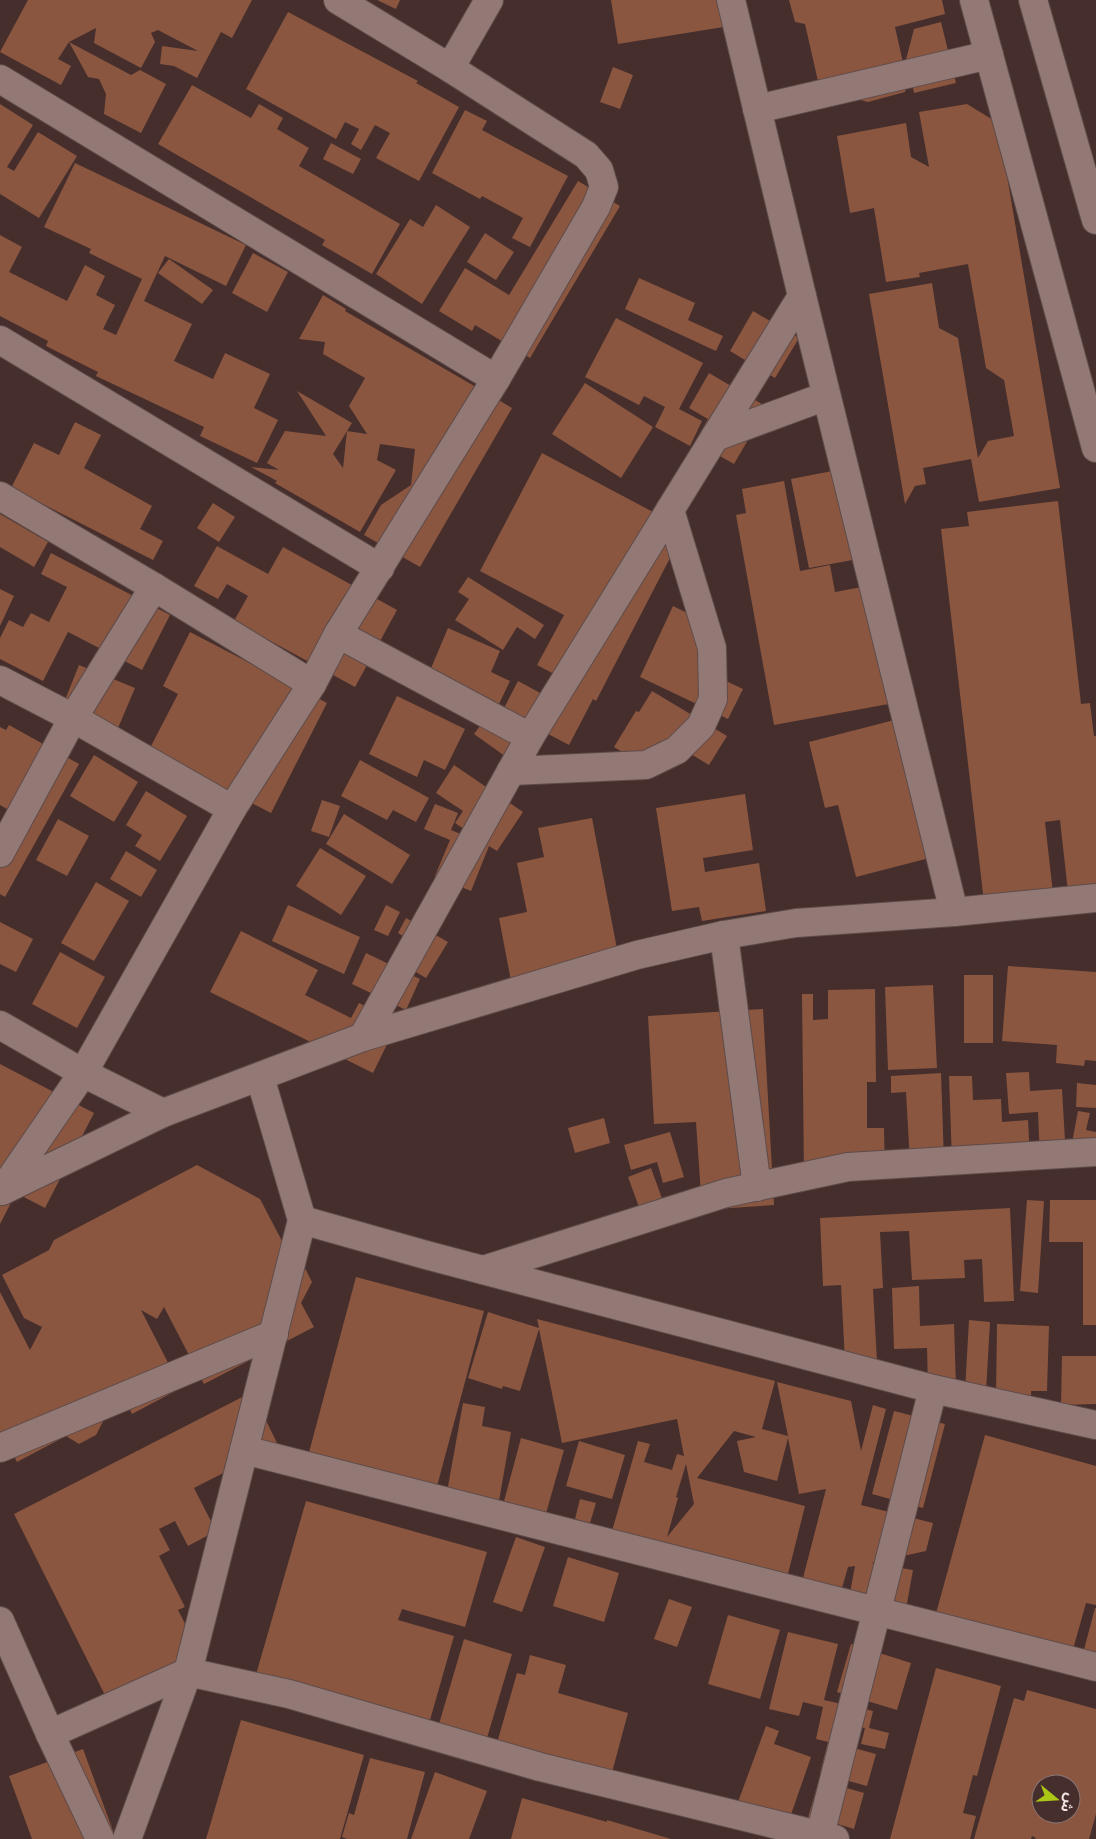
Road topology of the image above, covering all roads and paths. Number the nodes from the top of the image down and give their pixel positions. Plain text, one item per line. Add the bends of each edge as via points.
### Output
1 (338, 0) edge
2 (489, 0) edge
3 (730, 0) edge
4 (974, 0) edge
5 (1033, 0) edge
6 (989, 55) junction
7 (450, 68) junction
8 (0, 79) edge
9 (757, 109) junction
10 (1096, 220) edge
11 (802, 296) junction
12 (0, 340) edge
13 (496, 379) junction
14 (826, 396) junction
15 (715, 437) junction
16 (1096, 448) edge
17 (0, 496) edge
18 (670, 510) junction
19 (380, 568) junction
20 (154, 587) junction
21 (338, 634) junction
22 (0, 680) edge
23 (312, 684) junction
24 (73, 718) junction
25 (530, 737) junction
26 (511, 771) junction
27 (232, 809) junction
28 (0, 853) edge
29 (1096, 898) edge
30 (954, 912) junction
31 (724, 935) junction
32 (0, 1025) edge
33 (363, 1036) junction
34 (83, 1073) junction
35 (260, 1077) junction
36 (164, 1113) junction
37 (1096, 1152) edge
38 (757, 1187) junction
39 (1, 1191) edge
40 (302, 1220) junction
41 (483, 1270) junction
42 (274, 1334) junction
43 (933, 1389) junction
44 (1096, 1425) edge
45 (0, 1448) edge
46 (244, 1450) junction
47 (876, 1612) junction
48 (0, 1621) edge
49 (1096, 1667) edge
50 (188, 1672) junction
51 (50, 1734) junction
52 (825, 1838) edge
53 (100, 1839) edge
54 (127, 1839) edge

1 - 7 street
2 - 7 street
3 - 9 street
4 - 6 street
5 - 10 street
6 - 9 street
6 - 16 street
7 - 13 street via 586,155 599,170 604,187 596,208
8 - 13 street
9 - 11 street
11 - 14 street
11 - 15 street
12 - 19 street
13 - 19 street
14 - 15 street
14 - 30 street
15 - 18 street
17 - 20 street
18 - 25 street
18 - 26 street via 712,648 713,699 701,726 677,750 646,765
19 - 21 street
20 - 23 street
20 - 24 street
21 - 23 street
21 - 25 street
22 - 24 street
23 - 27 street
24 - 27 street
24 - 28 street
25 - 26 street
26 - 33 street
27 - 34 street
29 - 30 street
30 - 31 street via 796,923
31 - 33 street via 637,955
31 - 38 street
32 - 34 street
33 - 35 street
34 - 36 street
34 - 39 street
35 - 36 street
35 - 40 street
36 - 39 street
37 - 38 street via 848,1167
38 - 41 street via 726,1193
40 - 41 street
40 - 42 street
41 - 43 street
42 - 45 street
42 - 46 street
43 - 44 street
43 - 47 street
46 - 47 street
46 - 50 street
47 - 49 street
47 - 52 street
48 - 51 street
50 - 51 street
50 - 52 street via 289,1694 540,1766
50 - 54 street
51 - 53 street

